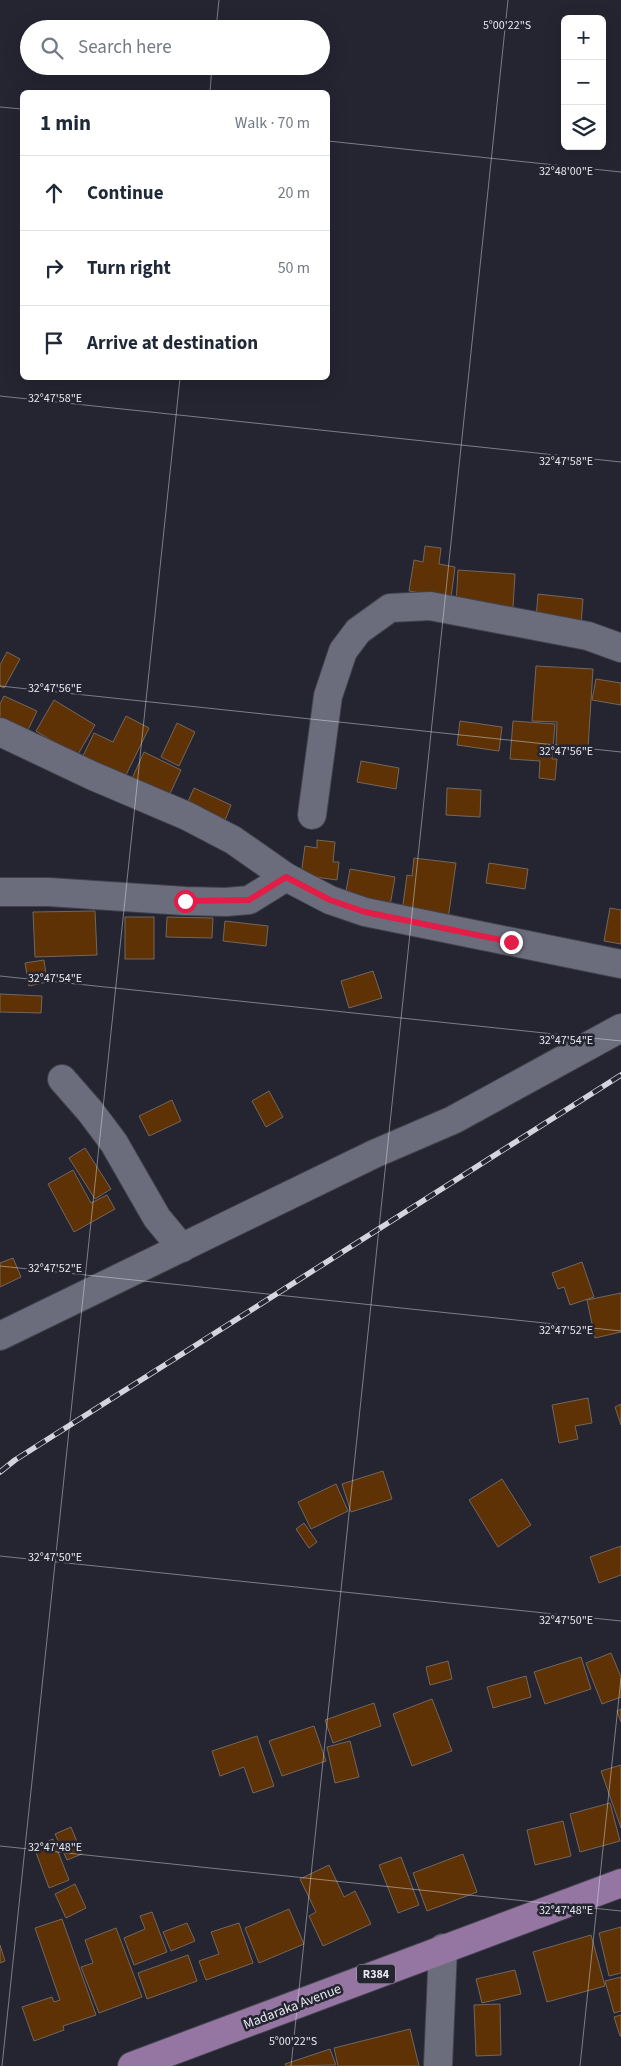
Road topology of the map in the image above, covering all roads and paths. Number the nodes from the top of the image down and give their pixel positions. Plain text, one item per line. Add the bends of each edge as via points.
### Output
1 (621, 648) edge
2 (0, 732) edge
3 (312, 816) dead end
4 (286, 877) junction
5 (0, 892) edge
6 (621, 964) edge
7 (621, 1028) edge
8 (62, 1079) dead end
9 (182, 1248) junction
10 (0, 1336) edge
11 (621, 1883) edge
12 (444, 1948) junction
13 (132, 2066) edge
14 (438, 2066) edge

1 - 3 street via 588,636 430,606 390,608 358,631 343,651 328,696
2 - 4 street via 218,832
4 - 5 street via 249,900 226,902
4 - 6 street via 330,900 365,912
7 - 9 street via 453,1120 374,1154
8 - 9 street via 114,1143 157,1218
9 - 10 street
11 - 12 main road, Madaraka Avenue / R384
12 - 13 main road, Madaraka Avenue / R384
12 - 14 street

